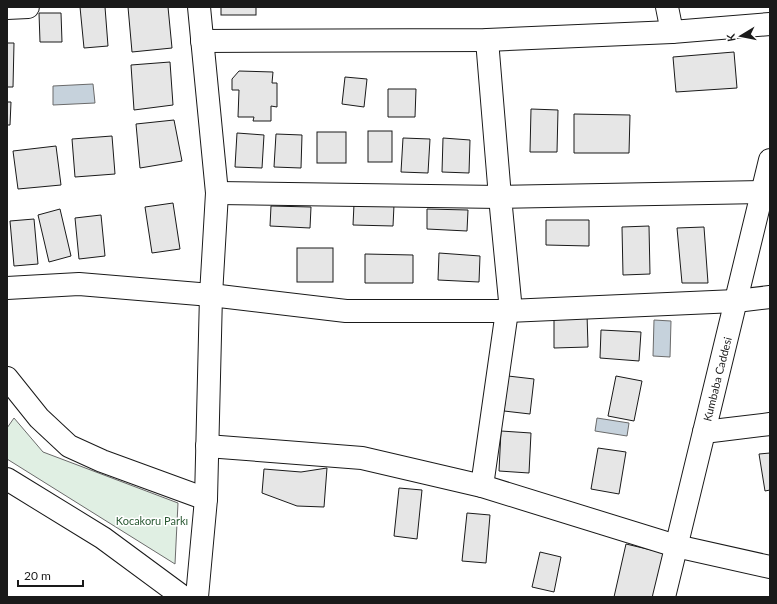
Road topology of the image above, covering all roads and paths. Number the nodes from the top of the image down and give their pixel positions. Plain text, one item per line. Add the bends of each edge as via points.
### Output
1 (28, 7) edge
2 (199, 7) edge
3 (667, 7) edge
4 (7, 8) edge
5 (770, 24) edge
6 (672, 32) junction
7 (486, 40) junction
8 (202, 41) junction
9 (770, 160) edge
10 (762, 192) junction
11 (217, 193) junction
12 (500, 197) junction
13 (7, 288) edge
14 (211, 295) junction
15 (770, 297) edge
16 (736, 301) junction
17 (509, 311) junction
18 (7, 378) edge
19 (770, 424) edge
20 (704, 432) junction
21 (207, 446) junction
22 (7, 479) edge
23 (482, 486) junction
24 (206, 499) junction
25 (676, 546) junction
26 (770, 567) edge
27 (183, 597) edge
28 (197, 597) edge
29 (664, 597) edge

1 - 4 street
2 - 8 street
3 - 6 street
5 - 6 street
6 - 7 street
7 - 8 street
7 - 12 street
8 - 11 street
9 - 10 street, Kumbaba Caddesi
10 - 12 street
10 - 16 street, Kumbaba Caddesi
11 - 12 street
11 - 14 street
12 - 17 street
13 - 14 street via 79,284
14 - 17 street via 346,311
14 - 21 street
15 - 16 street
16 - 17 street
16 - 20 street, Kumbaba Caddesi
17 - 23 street
18 - 24 street via 39,418 69,446 102,461
19 - 20 street
20 - 25 street, Kumbaba Caddesi
21 - 23 street via 362,458
21 - 24 street
22 - 27 street via 103,538
23 - 25 street
24 - 28 street
25 - 26 street
25 - 29 street, Kumbaba Caddesi

